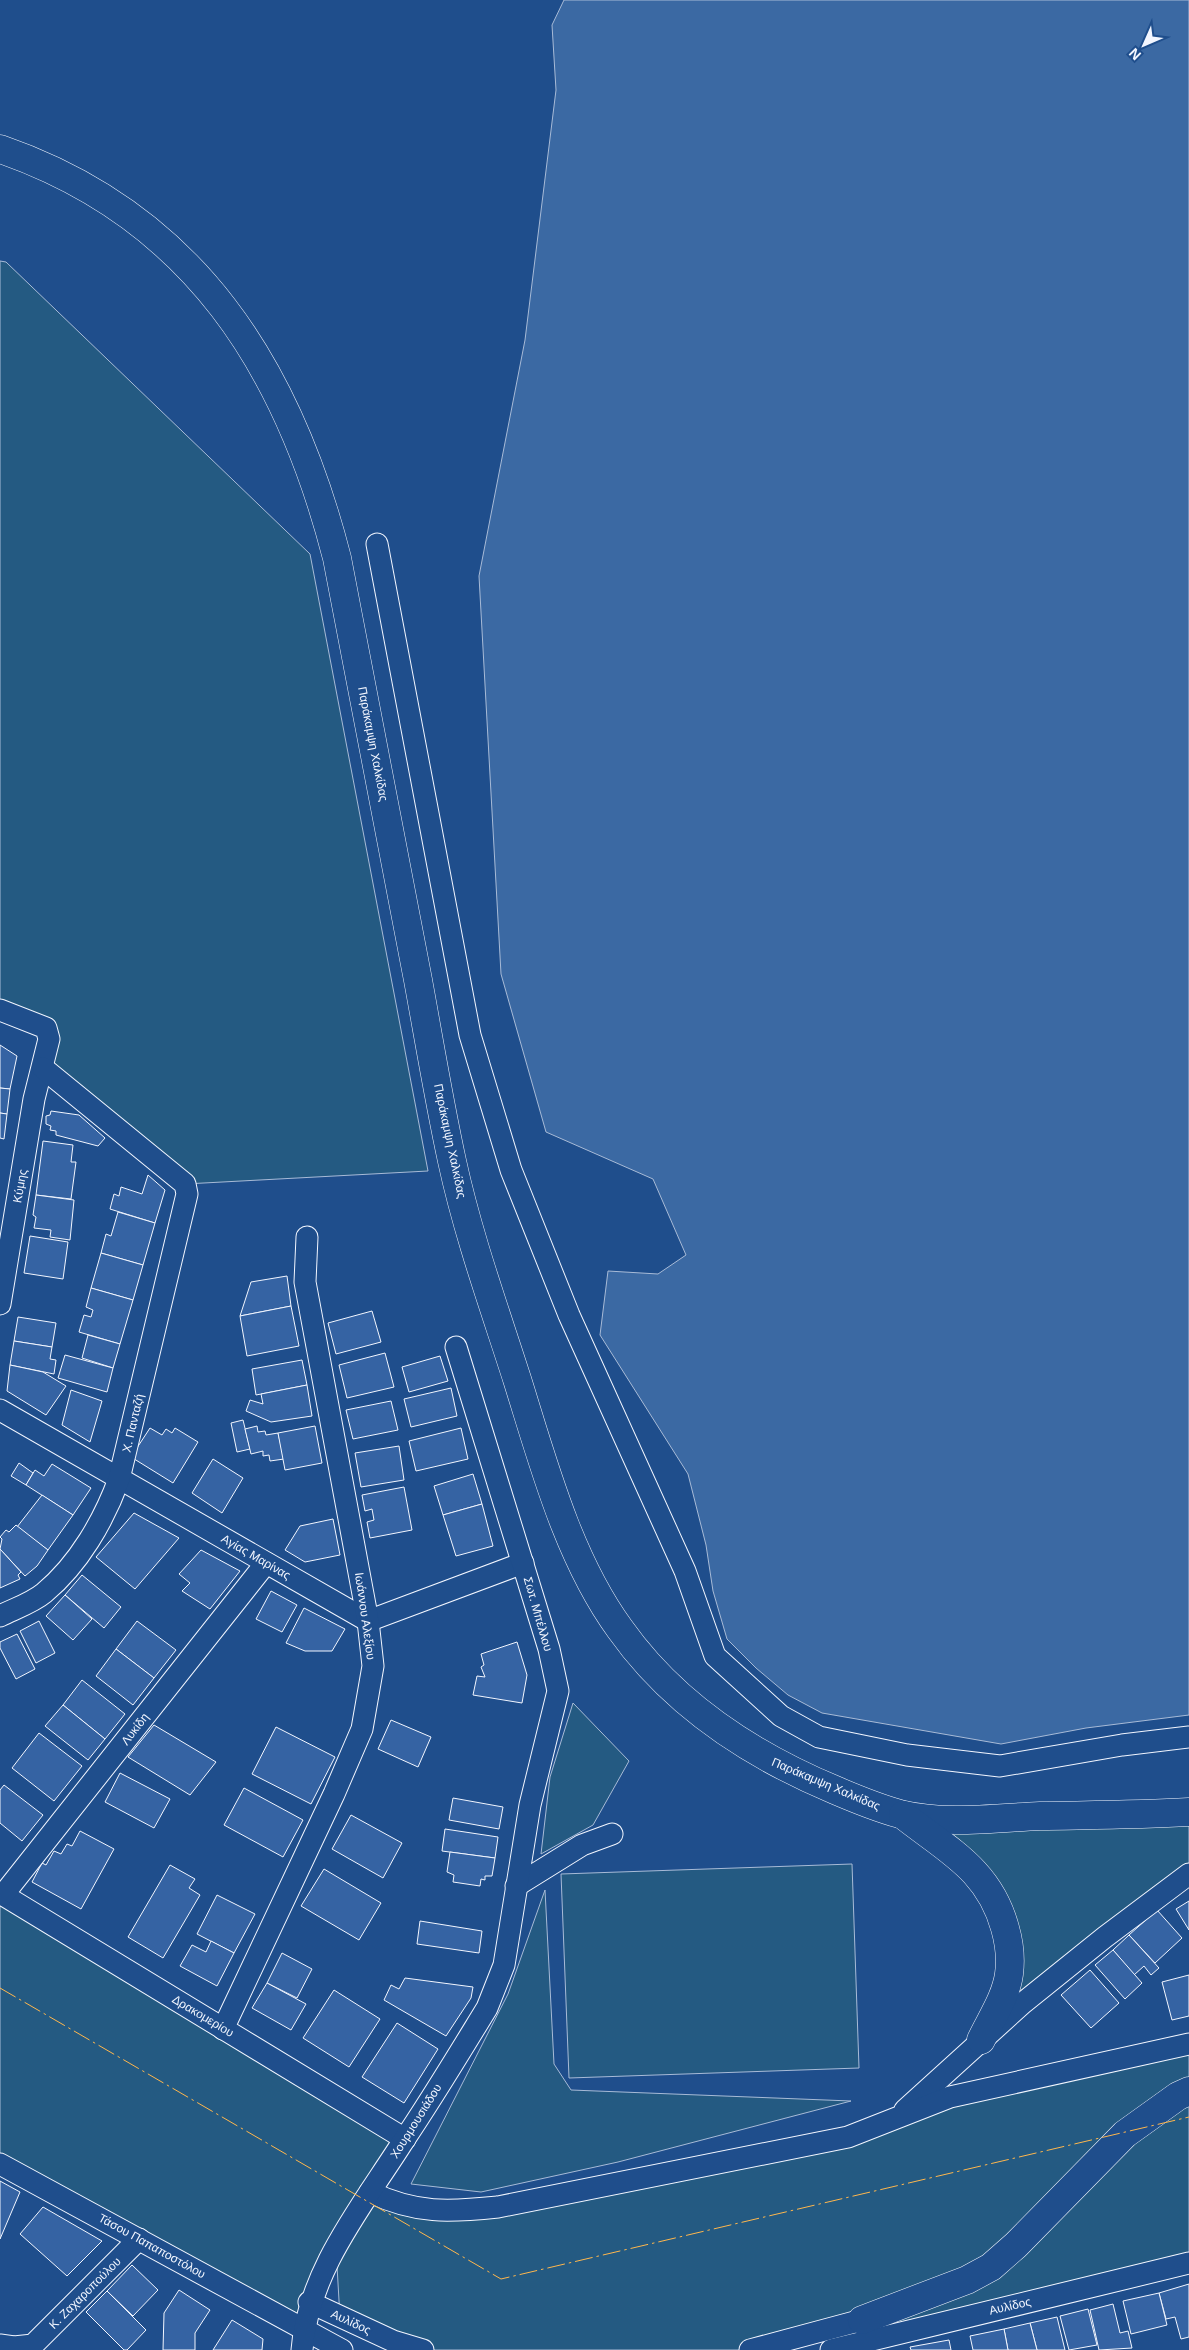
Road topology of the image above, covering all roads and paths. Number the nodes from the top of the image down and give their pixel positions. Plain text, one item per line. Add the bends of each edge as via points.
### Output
1 (0, 150) edge
2 (377, 544) dead end
3 (0, 1010) edge
4 (43, 1068) junction
5 (307, 1237) dead end
6 (0, 1304) edge
7 (456, 1347) dead end
8 (0, 1410) edge
9 (120, 1479) junction
10 (266, 1563) junction
11 (523, 1563) junction
12 (0, 1616) edge
13 (368, 1621) junction
14 (1189, 1738) edge
15 (1189, 1812) edge
16 (903, 1814) junction
17 (612, 1834) dead end
18 (1189, 1874) edge
19 (516, 1886) junction
20 (2, 1894) edge
21 (223, 2029) junction
22 (981, 2040) junction
23 (1189, 2044) edge
24 (1189, 2092) edge
25 (895, 2118) junction
26 (405, 2139) junction
27 (0, 2164) edge
28 (370, 2192) junction
29 (139, 2239) junction
30 (1189, 2263) edge
31 (309, 2302) junction
32 (872, 2336) edge
33 (302, 2340) edge
34 (0, 2345) edge
35 (342, 2350) edge
36 (423, 2350) edge
37 (750, 2350) edge
38 (831, 2350) edge

1 - 16 main road, Παράκαμψη Χαλκίδας via 81,183 152,233 192,270 230,314 258,355 305,455 338,558 452,1163 536,1441 576,1550 595,1590 618,1628 648,1665 678,1695 710,1720 767,1758 798,1774
2 - 14 street via 470,1036 511,1170 569,1315 685,1570 715,1656 781,1716 818,1737 907,1756 1000,1766
3 - 4 street, Κύμης via 46,1028 49,1039
4 - 6 street, Κύμης via 34,1099
4 - 9 street, Χ. Πανταζή via 185,1184 187,1194
5 - 13 street, Ιωάννου Αλεξίου via 305,1282
7 - 11 street, Σωτ. Μπέλλου
8 - 9 street, Αγίας Μαρίνας
9 - 10 street, Αγίας Μαρίνας
9 - 12 street, Χ. Πανταζή via 108,1509 62,1576 43,1594
10 - 13 street, Αγίας Μαρίνας
10 - 20 street, Λυκίδη
11 - 13 street
11 - 19 street, Σωτ. Μπέλλου via 549,1648 558,1691 536,1778
13 - 21 street, Ιωάννου Αλεξίου via 373,1666 362,1729 331,1802
15 - 16 main road, Παράκαμψη Χαλκίδας via 973,1821
16 - 22 main road via 959,1857 986,1883 1000,1910 1009,1942 1009,1973 1001,2000
17 - 19 street via 582,1845
18 - 22 street via 1105,1936
19 - 26 street, Χουρμουσιάδου via 504,1964 488,2008
20 - 21 street, Δρακομερίου
21 - 26 street, Δρακομερίου
22 - 25 street
23 - 25 street via 950,2098
24 - 32 main road via 1178,2096 1125,2134 991,2267
25 - 28 street via 848,2137 498,2207 429,2211 388,2201
26 - 28 street, Χουρμουσιάδου
27 - 29 street, Τάσου Παπαποστόλου
28 - 31 street, Χουρμουσιάδου via 336,2247
29 - 33 street, Τάσου Παπαποστόλου
29 - 34 street, Κ. Ζαχαροπούλου via 33,2345
30 - 32 street, Αυλίδος
31 - 33 street, Χουρμουσιάδου
31 - 36 street, Αυλίδος via 385,2338
32 - 37 street, Αυλίδος
32 - 38 street, Αυλίδος
33 - 35 street

